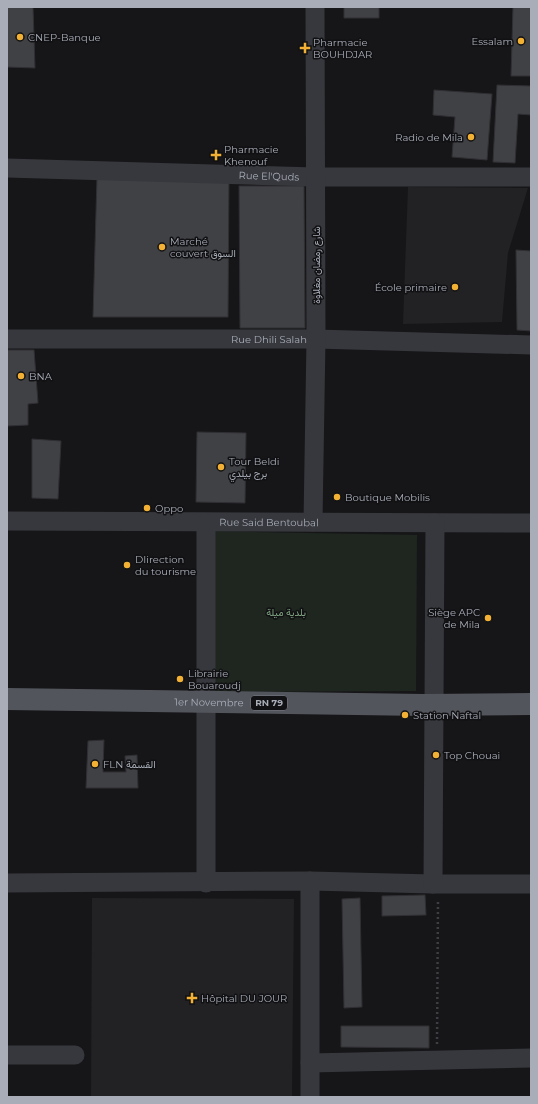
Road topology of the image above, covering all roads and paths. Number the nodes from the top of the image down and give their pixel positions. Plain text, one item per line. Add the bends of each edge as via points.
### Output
1 (315, 7) edge
2 (7, 168) edge
3 (316, 177) junction
4 (531, 177) edge
5 (7, 339) edge
6 (316, 340) junction
7 (531, 345) edge
8 (7, 521) edge
9 (314, 522) junction
10 (206, 523) junction
11 (435, 523) junction
12 (531, 523) edge
13 (7, 699) edge
14 (206, 702) junction
15 (531, 704) edge
16 (434, 705) junction
17 (310, 881) junction
18 (7, 883) edge
19 (206, 883) junction
20 (436, 884) junction
21 (531, 884) edge
22 (7, 1055) edge
23 (75, 1055) dead end
24 (531, 1058) edge
25 (437, 1060) junction
26 (310, 1063) junction
27 (310, 1097) edge

1 - 3 street, شارع رمضان مغلاوة
2 - 3 street, Rue El'Quds
3 - 4 street, Rue El'Quds
3 - 6 street, شارع رمضان مغلاوة
5 - 6 street, Rue Dhili Salah
6 - 7 street, Rue Dhili Salah
6 - 9 street, شارع رمضان مغلاوة
8 - 10 street, Rue Said Bentoubal
9 - 10 street, Rue Said Bentoubal
9 - 11 street, Rue Said Bentoubal
10 - 14 street
11 - 12 street, Rue Said Bentoubal
11 - 16 street
13 - 14 main road, 1er Novembre / RN 79
14 - 16 main road, 1er Novembre / RN 79
14 - 19 street
15 - 16 main road, 1er Novembre / RN 79
16 - 20 street
17 - 19 street
17 - 20 street
17 - 26 street
18 - 19 street
20 - 21 street
20 - 25 path
22 - 23 street
24 - 25 street
25 - 26 street
26 - 27 street

